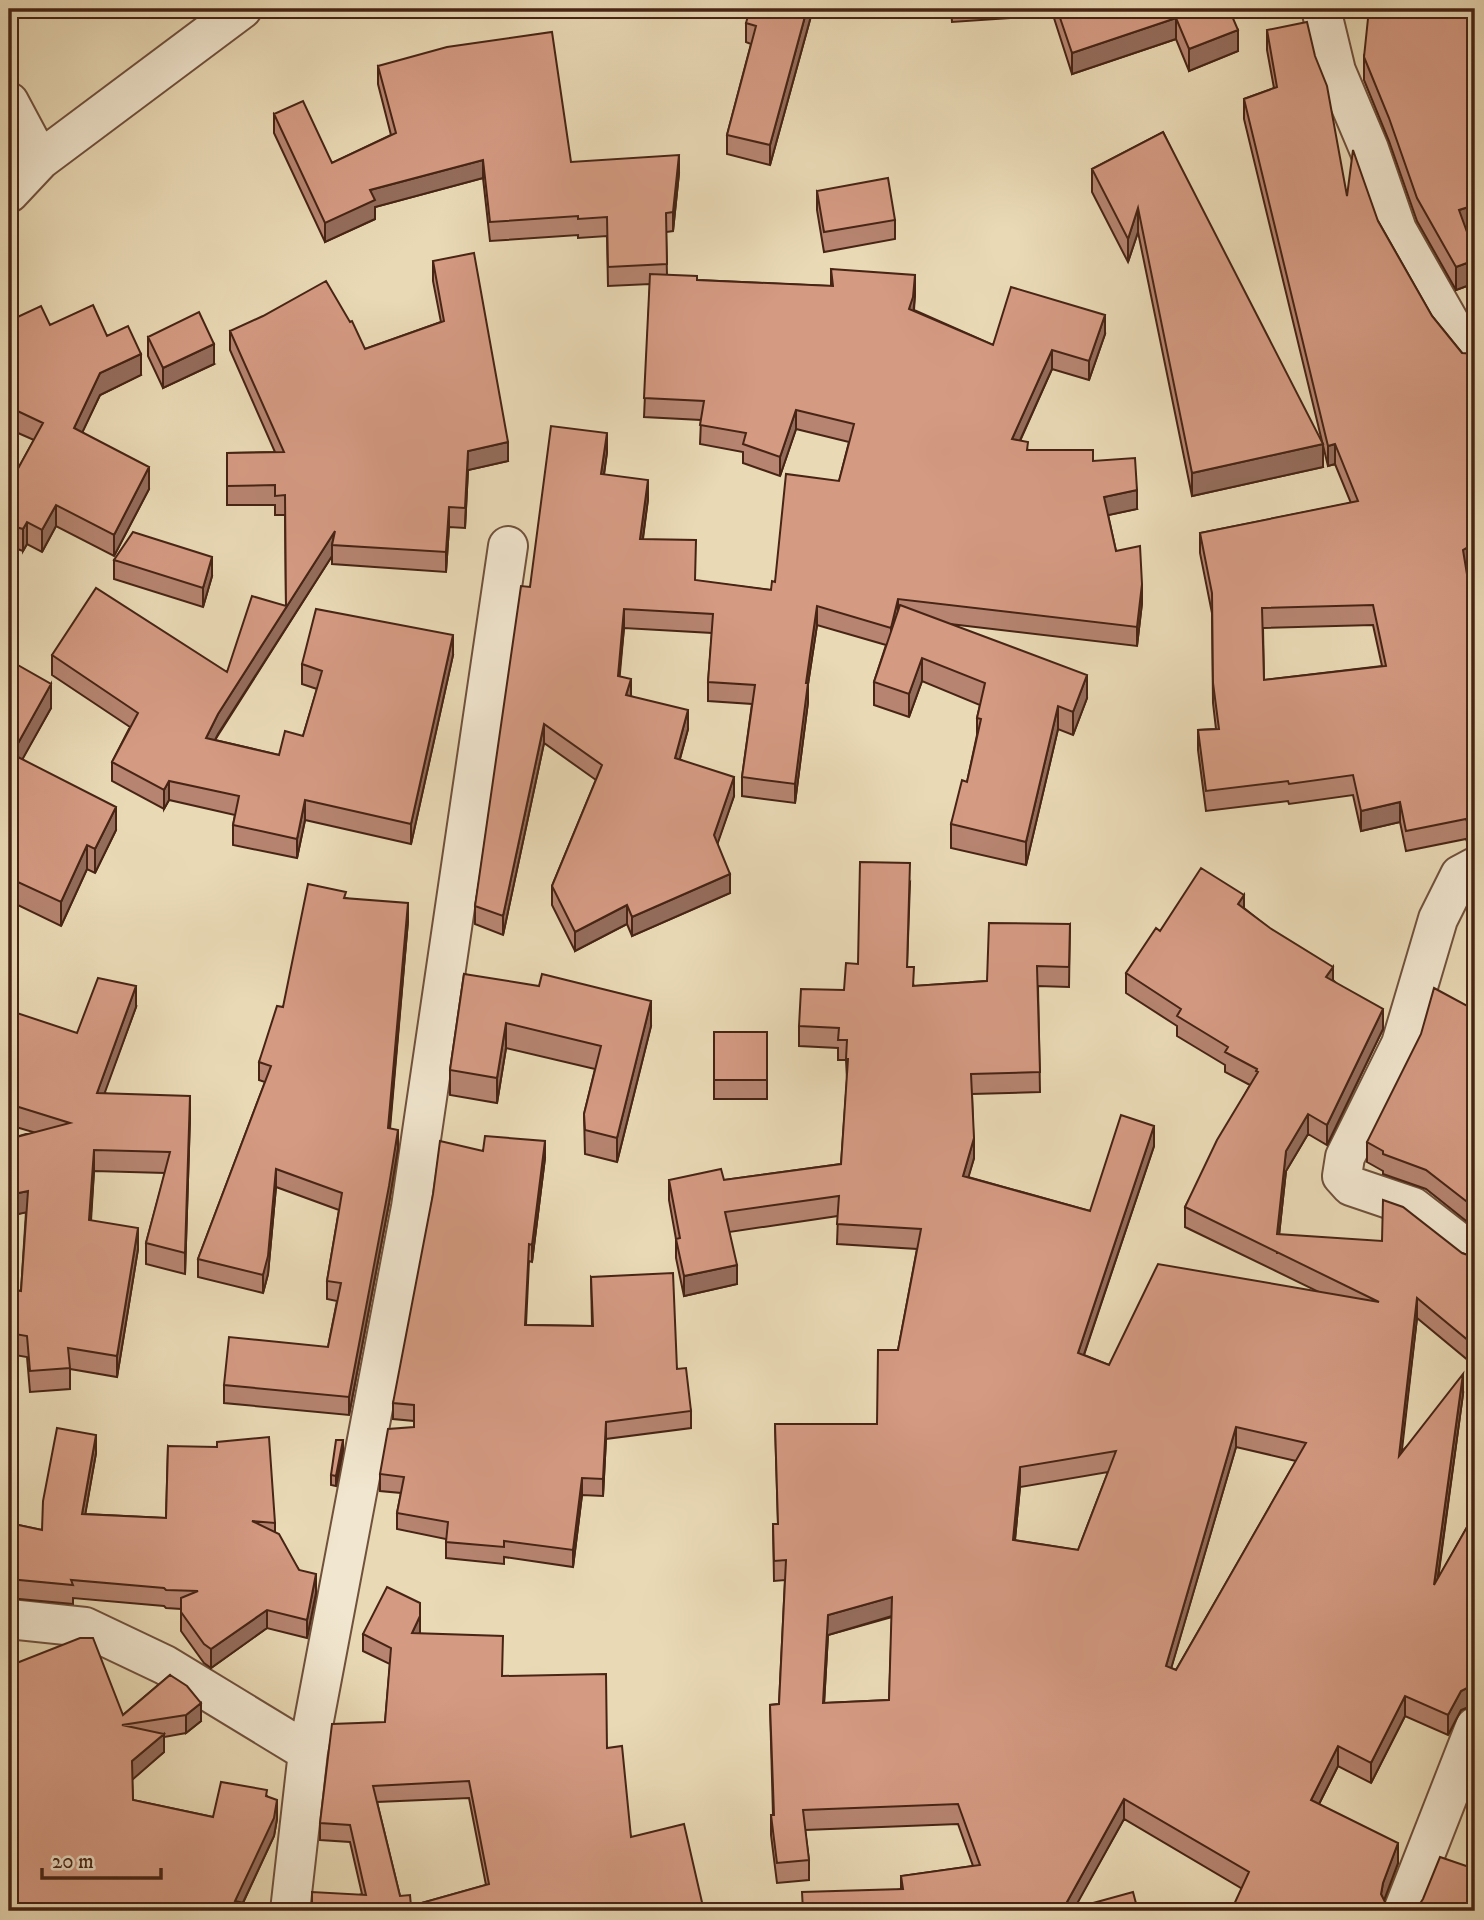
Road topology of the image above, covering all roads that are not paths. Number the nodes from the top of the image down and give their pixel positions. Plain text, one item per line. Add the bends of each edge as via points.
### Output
1 (242, 9) edge
2 (1321, 9) edge
3 (9, 102) edge
4 (40, 160) junction
5 (9, 193) edge
6 (1475, 354) edge
7 (508, 546) dead end
8 (1475, 867) edge
9 (1475, 1255) edge
10 (9, 1619) edge
11 (1475, 1727) edge
12 (308, 1752) junction
13 (290, 1911) edge
14 (1403, 1911) edge

1 - 4 street
2 - 6 street via 1336,71 1397,230 1451,325
3 - 4 street
4 - 5 street
7 - 12 street via 411,1207
8 - 9 street via 1460,875 1438,919 1401,1044 1345,1157 1342,1176 1351,1186 1413,1208
10 - 12 street via 85,1627 165,1665
11 - 14 street
12 - 13 street

